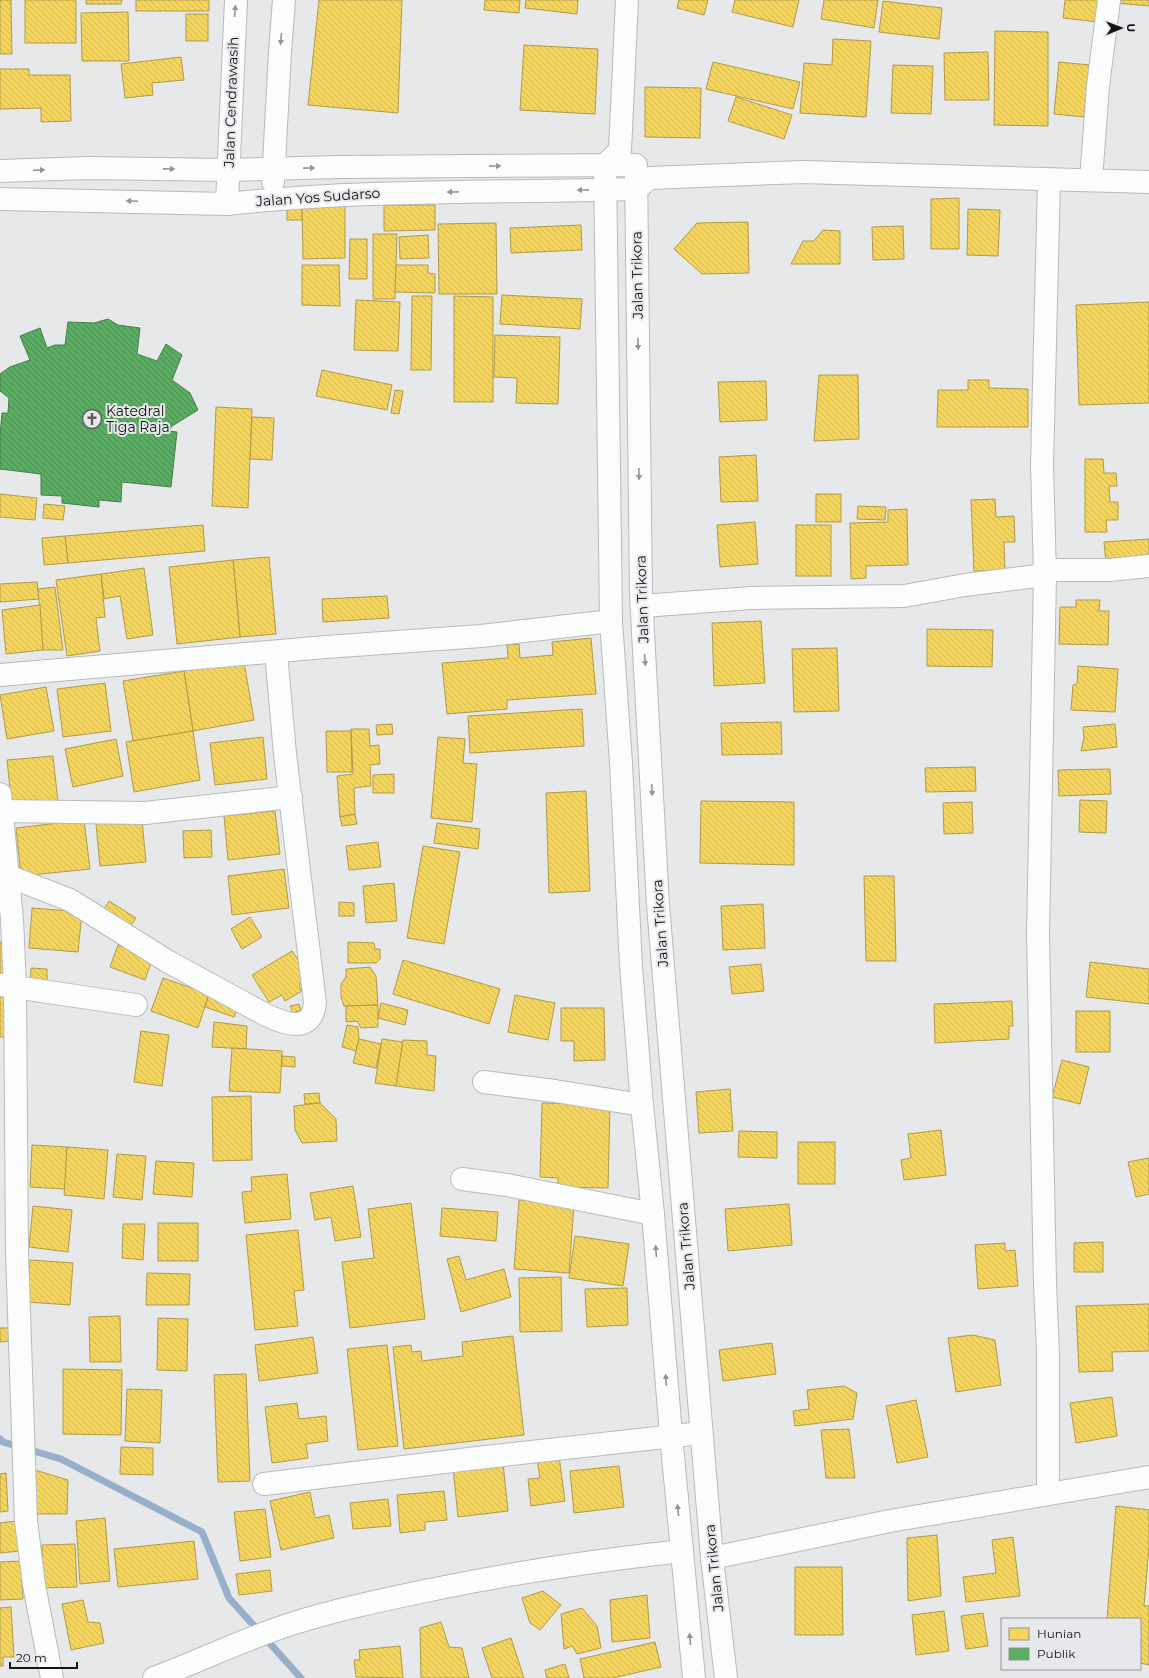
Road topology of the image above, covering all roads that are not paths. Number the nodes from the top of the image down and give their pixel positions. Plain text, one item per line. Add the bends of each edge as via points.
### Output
1 (236, 0) edge
2 (284, 0) edge
3 (627, 0) edge
4 (1109, 0) edge
5 (620, 150) junction
6 (605, 165) junction
7 (274, 169) junction
8 (228, 170) junction
9 (0, 171) edge
10 (641, 177) junction
11 (1049, 180) junction
12 (1091, 180) junction
13 (1149, 182) edge
14 (605, 190) junction
15 (0, 199) edge
16 (271, 199) junction
17 (227, 204) junction
18 (1149, 566) edge
19 (1044, 572) junction
20 (642, 606) junction
21 (611, 621) junction
22 (276, 652) junction
23 (0, 675) edge
24 (291, 797) junction
25 (1, 803) edge
26 (8, 876) junction
27 (7, 985) edge
28 (136, 1005) dead end
29 (484, 1082) dead end
30 (642, 1105) junction
31 (462, 1179) dead end
32 (653, 1214) junction
33 (702, 1433) junction
34 (671, 1435) junction
35 (1149, 1477) edge
36 (264, 1484) dead end
37 (1048, 1493) junction
38 (682, 1551) junction
39 (712, 1558) junction
40 (52, 1678) edge
41 (154, 1678) edge
42 (694, 1678) edge
43 (726, 1678) edge

8 -> 1 main road, Jalan Cendrawasih
2 -> 7 main road
3 - 5 main road
4 - 12 main road via 1098,86
5 - 6 main road
5 - 10 main road
7 -> 6 main road, Jalan Yos Sudarso
6 - 10 main road, Jalan Yos Sudarso
6 - 14 main road
7 - 8 main road, Jalan Yos Sudarso
7 - 16 main road
9 -> 8 main road, Jalan Yos Sudarso via 88,168
8 - 17 main road, Jalan Cendrawasih
10 - 11 main road via 803,172
10 - 14 main road, Jalan Yos Sudarso
10 -> 20 main road, Jalan Trikora
11 - 12 main road
11 - 19 main road via 1042,465
12 - 13 main road
14 -> 16 main road, Jalan Yos Sudarso via 374,193
14 - 21 main road
17 -> 15 main road, Jalan Yos Sudarso
16 - 17 main road, Jalan Yos Sudarso
18 - 19 main road
19 - 20 main road via 904,596 750,598
19 - 37 main road via 1038,935 1048,1354
20 -> 33 main road, Jalan Trikora via 658,905
21 - 22 main road via 481,636
21 - 30 main road via 631,966
22 - 23 main road
22 - 24 main road
24 - 25 main road via 145,813
24 - 26 main road via 315,1003 314,1013 307,1021 294,1024 266,1015 167,961 70,900
25 - 26 main road
26 - 27 main road via 12,919
27 - 28 main road
27 - 40 main road via 26,1521 34,1585
29 - 30 main road
30 - 32 main road
31 - 32 main road via 507,1185
34 -> 32 main road
33 - 34 main road
33 - 39 main road, Jalan Trikora
34 - 36 main road
38 -> 34 main road
35 - 37 main road
37 - 39 main road via 890,1521
38 - 41 main road via 535,1570 388,1598 290,1624
42 -> 38 main road
39 - 43 main road, Jalan Trikora

